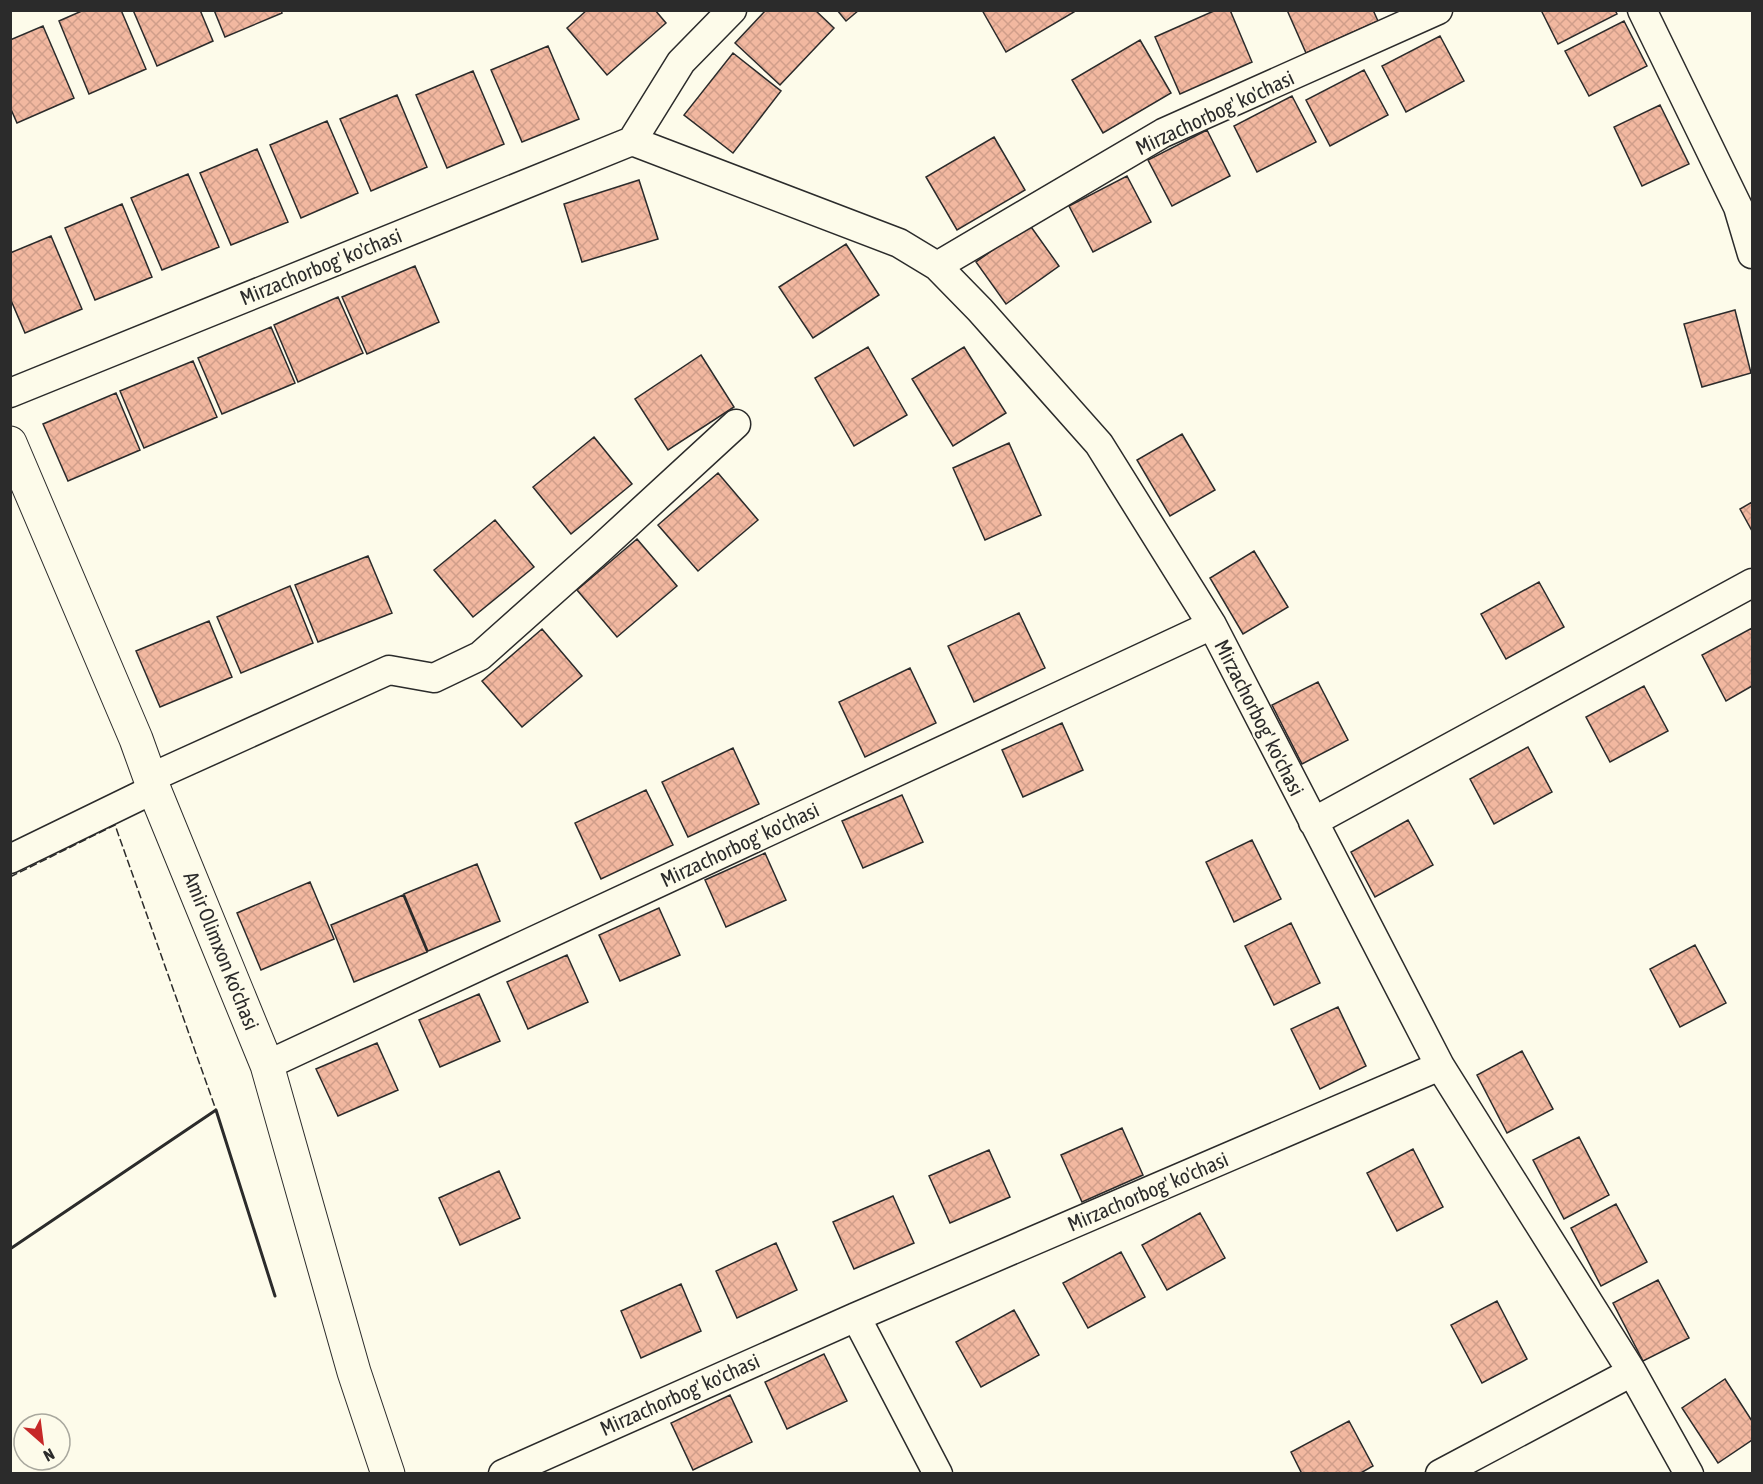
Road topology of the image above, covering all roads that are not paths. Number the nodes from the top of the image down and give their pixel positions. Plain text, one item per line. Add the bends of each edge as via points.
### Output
1 (732, 10) edge
2 (1438, 10) edge
3 (1642, 10) edge
4 (632, 141) junction
5 (1752, 254) edge
6 (937, 266) junction
7 (10, 393) edge
8 (736, 424) dead end
9 (10, 443) edge
10 (1752, 583) edge
11 (1212, 625) junction
12 (152, 783) junction
13 (1313, 822) junction
14 (10, 859) edge
15 (267, 1065) junction
16 (1440, 1066) junction
17 (856, 1317) junction
18 (1632, 1372) junction
19 (388, 1473) edge
20 (503, 1473) edge
21 (938, 1473) edge
22 (1440, 1473) edge
23 (1689, 1473) edge

1 - 4 street via 681,62
2 - 6 street, Mirzachorbog' ko'chasi via 1163,133
3 - 5 street via 1738,207
4 - 6 street, Mirzachorbog' ko'chasi via 899,243
4 - 7 street, Mirzachorbog' ko'chasi
6 - 11 street, Mirzachorbog' ko'chasi via 1099,444
8 - 12 street via 480,656 434,678 389,670
9 - 12 street, Amir Olimxon ko'chasi
10 - 13 street
11 - 13 street, Mirzachorbog' ko'chasi
11 - 15 street, Mirzachorbog' ko'chasi
12 - 14 street
12 - 15 street, Amir Olimxon ko'chasi
13 - 16 street, Mirzachorbog' ko'chasi
15 - 19 street, Amir Olimxon ko'chasi via 354,1372
16 - 17 street, Mirzachorbog' ko'chasi
16 - 18 street, Mirzachorbog' ko'chasi
17 - 20 street, Mirzachorbog' ko'chasi
17 - 21 street
18 - 22 street
18 - 23 street, Mirzachorbog' ko'chasi

